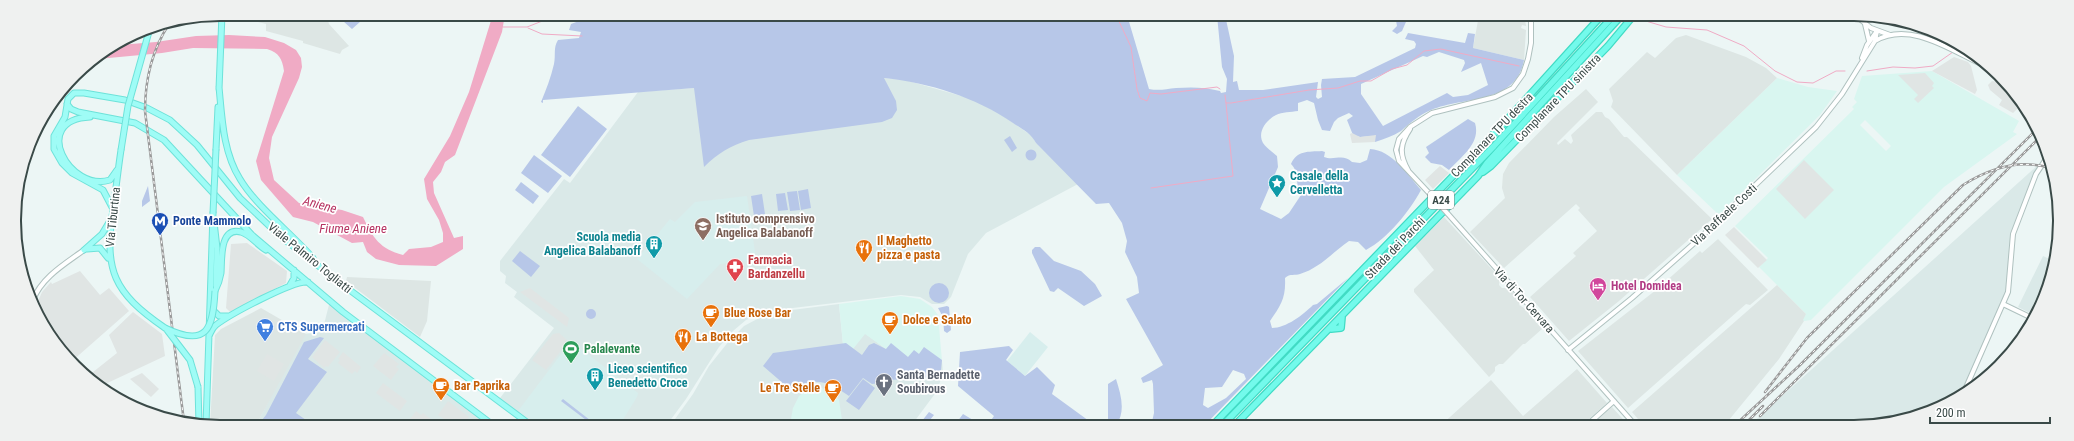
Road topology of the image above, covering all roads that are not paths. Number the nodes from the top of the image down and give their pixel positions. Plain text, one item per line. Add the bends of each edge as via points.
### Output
1 (222, 21) edge
2 (1531, 21) edge
3 (1594, 21) edge
4 (1597, 21) edge
5 (1609, 21) edge
6 (1617, 21) edge
7 (1630, 21) edge
8 (1635, 21) edge
9 (1862, 21) edge
10 (1865, 24) junction
11 (1877, 31) junction
12 (148, 35) edge
13 (1893, 36) junction
14 (1583, 38) junction
15 (1875, 41) junction
16 (1869, 42) junction
17 (1608, 46) junction
18 (1965, 56) edge
19 (1860, 62) junction
20 (219, 87) junction
21 (67, 104) junction
22 (101, 116) junction
23 (2044, 161) edge
24 (118, 167) junction
25 (1478, 176) junction
26 (113, 209) junction
27 (213, 213) junction
28 (112, 216) junction
29 (84, 250) junction
30 (274, 254) junction
31 (110, 261) junction
32 (219, 263) junction
33 (320, 267) junction
34 (294, 270) junction
35 (308, 282) junction
36 (289, 286) junction
37 (35, 294) edge
38 (210, 302) junction
39 (2003, 304) junction
40 (237, 313) junction
41 (2028, 316) edge
42 (165, 328) junction
43 (208, 340) junction
44 (1568, 350) junction
45 (1968, 384) edge
46 (1614, 401) junction
47 (199, 419) edge
48 (206, 420) edge
49 (485, 420) edge
50 (524, 420) edge
51 (1217, 420) edge
52 (1229, 420) edge
53 (1240, 420) edge
54 (1593, 420) edge
55 (1631, 420) edge

1 - 20 main road
2 - 44 street, Via di Tor Cervara, bridge via 1528,59 1523,74 1513,88 1496,97 1435,112 1416,123 1406,135 1400,149 1410,174
3 - 14 highway
4 - 14 highway, Complanare TPU destra
5 - 52 highway, Strada dei Parchi / A24 via 1494,146
6 - 25 highway, Strada dei Parchi / A24 via 1487,163
7 - 17 highway, Complanare TPU sinistra
8 - 17 highway via 1619,39
9 - 10 street
10 - 11 street
10 - 16 street
11 - 13 street
11 - 15 street, Via Raffaele Costi
11 - 16 street, Via Raffaele Costi
12 - 24 main road, Via Tiburtina, bridge via 128,106
13 - 15 street
13 - 18 street via 1920,35
14 - 51 highway, Complanare TPU destra
15 - 19 street, Via Raffaele Costi
16 - 19 street, Via Raffaele Costi
17 - 25 highway, Complanare TPU sinistra via 1491,166
19 - 44 street, Via Raffaele Costi via 1835,105 1811,132 1677,259
20 - 27 main road, bridge
20 - 33 main road via 227,146 238,176
21 - 22 main road, Viale Palmiro Togliatti via 76,111
21 - 26 main road via 65,116 54,136 55,151 62,164 72,173 103,190
21 - 33 main road, Viale Palmiro Togliatti via 70,96 84,93 130,102 163,116 193,141 240,198 281,237
22 - 24 main road via 81,118 69,123 59,136 59,150 73,169 94,181 110,180
22 - 30 main road, Viale Palmiro Togliatti via 140,125 164,140 234,217
23 - 39 street via 2036,174 2012,239 2009,285
24 - 26 main road, Via Tiburtina
25 - 53 highway, Strada dei Parchi / A24 via 1342,316 1341,328 1328,331
26 - 28 main road, Via Tiburtina
27 - 32 main road
27 - 38 main road
28 - 29 main road via 100,235
28 - 31 main road, Via Tiburtina
29 - 31 main road via 100,248
29 - 37 street via 46,279
30 - 32 main road via 245,234 236,232 225,240
30 - 34 main road, Viale Palmiro Togliatti
31 - 42 main road, Via Tiburtina via 120,286 133,303
32 - 42 main road, bridge via 220,278 215,291 214,317 210,325 196,336 186,336
33 - 50 main road, Viale Palmiro Togliatti
34 - 35 main road, Viale Palmiro Togliatti
34 - 36 main road via 294,280
35 - 36 main road
35 - 49 main road, Viale Palmiro Togliatti via 357,323
36 - 40 main road
38 - 40 main road via 212,310 219,316
38 - 43 main road
39 - 41 street
39 - 45 street
40 - 43 main road via 215,326
42 - 47 main road, Via Tiburtina, bridge via 190,360 198,387
43 - 48 main road
44 - 46 street, Via di Tor Cervara
46 - 54 street
46 - 55 street, Via di Tor Cervara

